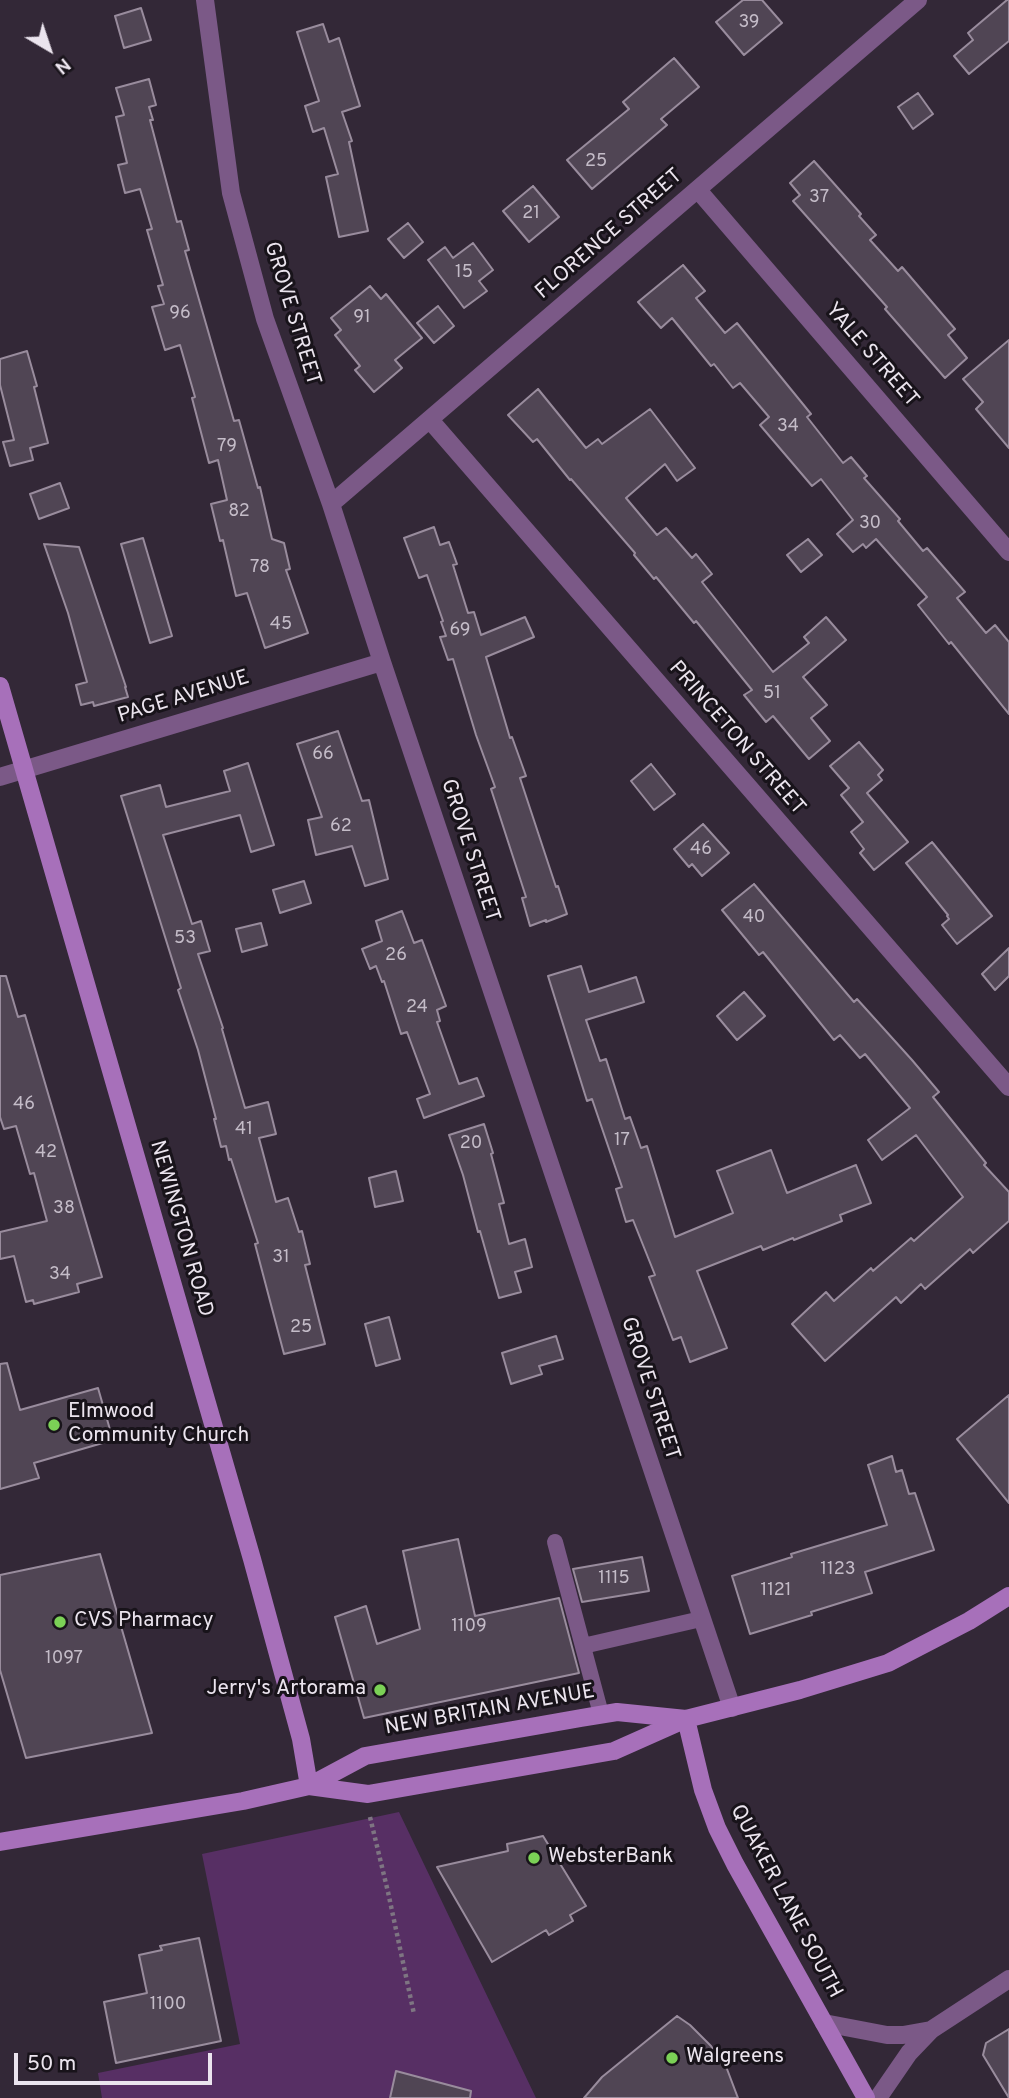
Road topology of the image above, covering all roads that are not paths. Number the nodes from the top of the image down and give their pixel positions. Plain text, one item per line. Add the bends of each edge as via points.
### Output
1 (205, 0) edge
2 (918, 0) edge
3 (698, 190) junction
4 (430, 420) junction
5 (331, 504) junction
6 (1009, 552) edge
7 (382, 662) junction
8 (0, 687) edge
9 (25, 770) junction
10 (0, 777) edge
11 (1009, 1087) edge
12 (555, 1542) dead end
13 (1009, 1596) edge
14 (701, 1619) junction
15 (583, 1646) junction
16 (732, 1707) junction
17 (601, 1714) junction
18 (686, 1719) junction
19 (309, 1786) junction
20 (0, 1842) edge
21 (1009, 1979) edge
22 (824, 2023) junction
23 (931, 2030) junction
24 (866, 2098) edge
25 (878, 2098) edge

1 - 5 street, GROVE STREET via 231,192 265,319
2 - 3 street, FLORENCE STREET
3 - 4 street, FLORENCE STREET
3 - 6 street, YALE STREET
4 - 5 street, FLORENCE STREET
4 - 11 street, PRINCETON STREET
5 - 7 street, GROVE STREET
7 - 9 street, PAGE AVENUE
7 - 14 street, GROVE STREET
8 - 9 main road, NEWINGTON ROAD
9 - 10 street, PAGE AVENUE
9 - 19 main road, NEWINGTON ROAD via 252,1559 301,1739
12 - 15 lane
13 - 16 main road, NEW BRITAIN AVENUE via 888,1663
14 - 15 lane
14 - 16 street, GROVE STREET
15 - 17 lane
16 - 18 main road, NEW BRITAIN AVENUE
17 - 18 main road, NEW BRITAIN AVENUE
17 - 19 main road, NEW BRITAIN AVENUE via 365,1756
18 - 19 main road, NEW BRITAIN AVENUE via 614,1751 457,1779 368,1794
18 - 22 main road, QUAKER LANE SOUTH via 717,1828
19 - 20 main road, NEW BRITAIN AVENUE
21 - 23 street
22 - 23 street via 887,2035
22 - 24 main road, QUAKER LANE SOUTH
23 - 25 street

